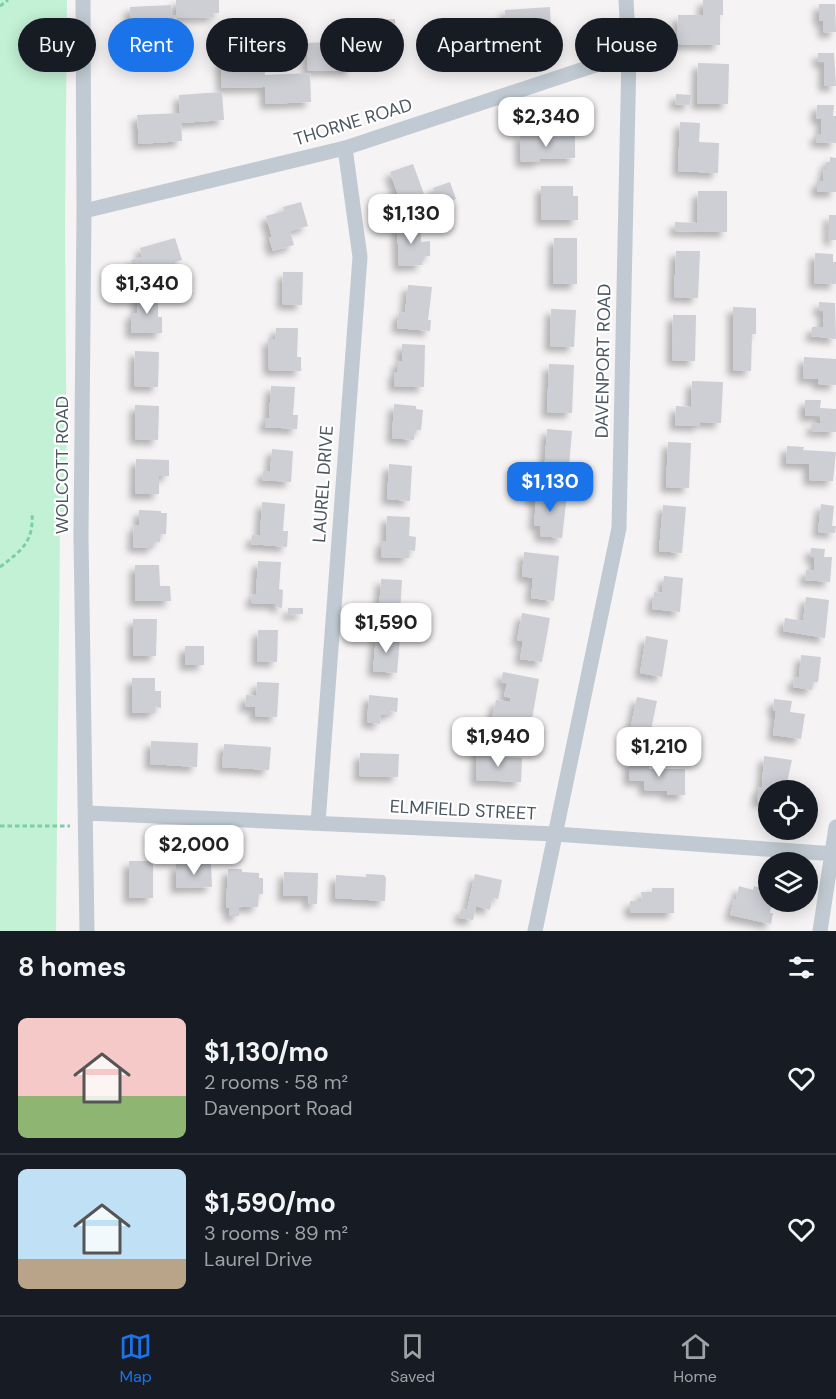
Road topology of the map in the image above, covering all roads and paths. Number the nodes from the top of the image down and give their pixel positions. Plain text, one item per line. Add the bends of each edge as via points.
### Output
1 (8, 0) edge
2 (83, 0) edge
3 (626, 0) edge
4 (0, 6) edge
5 (627, 18) edge
6 (575, 72) edge
7 (629, 72) edge
8 (345, 148) junction
9 (84, 211) junction
10 (32, 512) dead end
11 (0, 567) edge
12 (87, 813) junction
13 (318, 823) junction
14 (0, 826) edge
15 (72, 826) dead end
16 (836, 827) edge
17 (555, 834) junction
18 (833, 854) edge
19 (87, 931) edge
20 (536, 931) edge
21 (820, 931) edge

1 - 4 path
2 - 9 street, WOLCOTT ROAD
3 - 5 street, DAVENPORT ROAD
6 - 8 street, THORNE ROAD
7 - 17 street, DAVENPORT ROAD via 619,528
8 - 9 street, THORNE ROAD
8 - 13 street, LAUREL DRIVE via 360,257
9 - 12 street, WOLCOTT ROAD via 81,537
10 - 11 path via 28,543
12 - 13 street, ELMFIELD STREET
12 - 19 street, WOLCOTT ROAD
13 - 17 street, ELMFIELD STREET
14 - 15 path
16 - 18 street
17 - 18 street, ELMFIELD STREET
17 - 20 street, DAVENPORT ROAD
18 - 21 street

